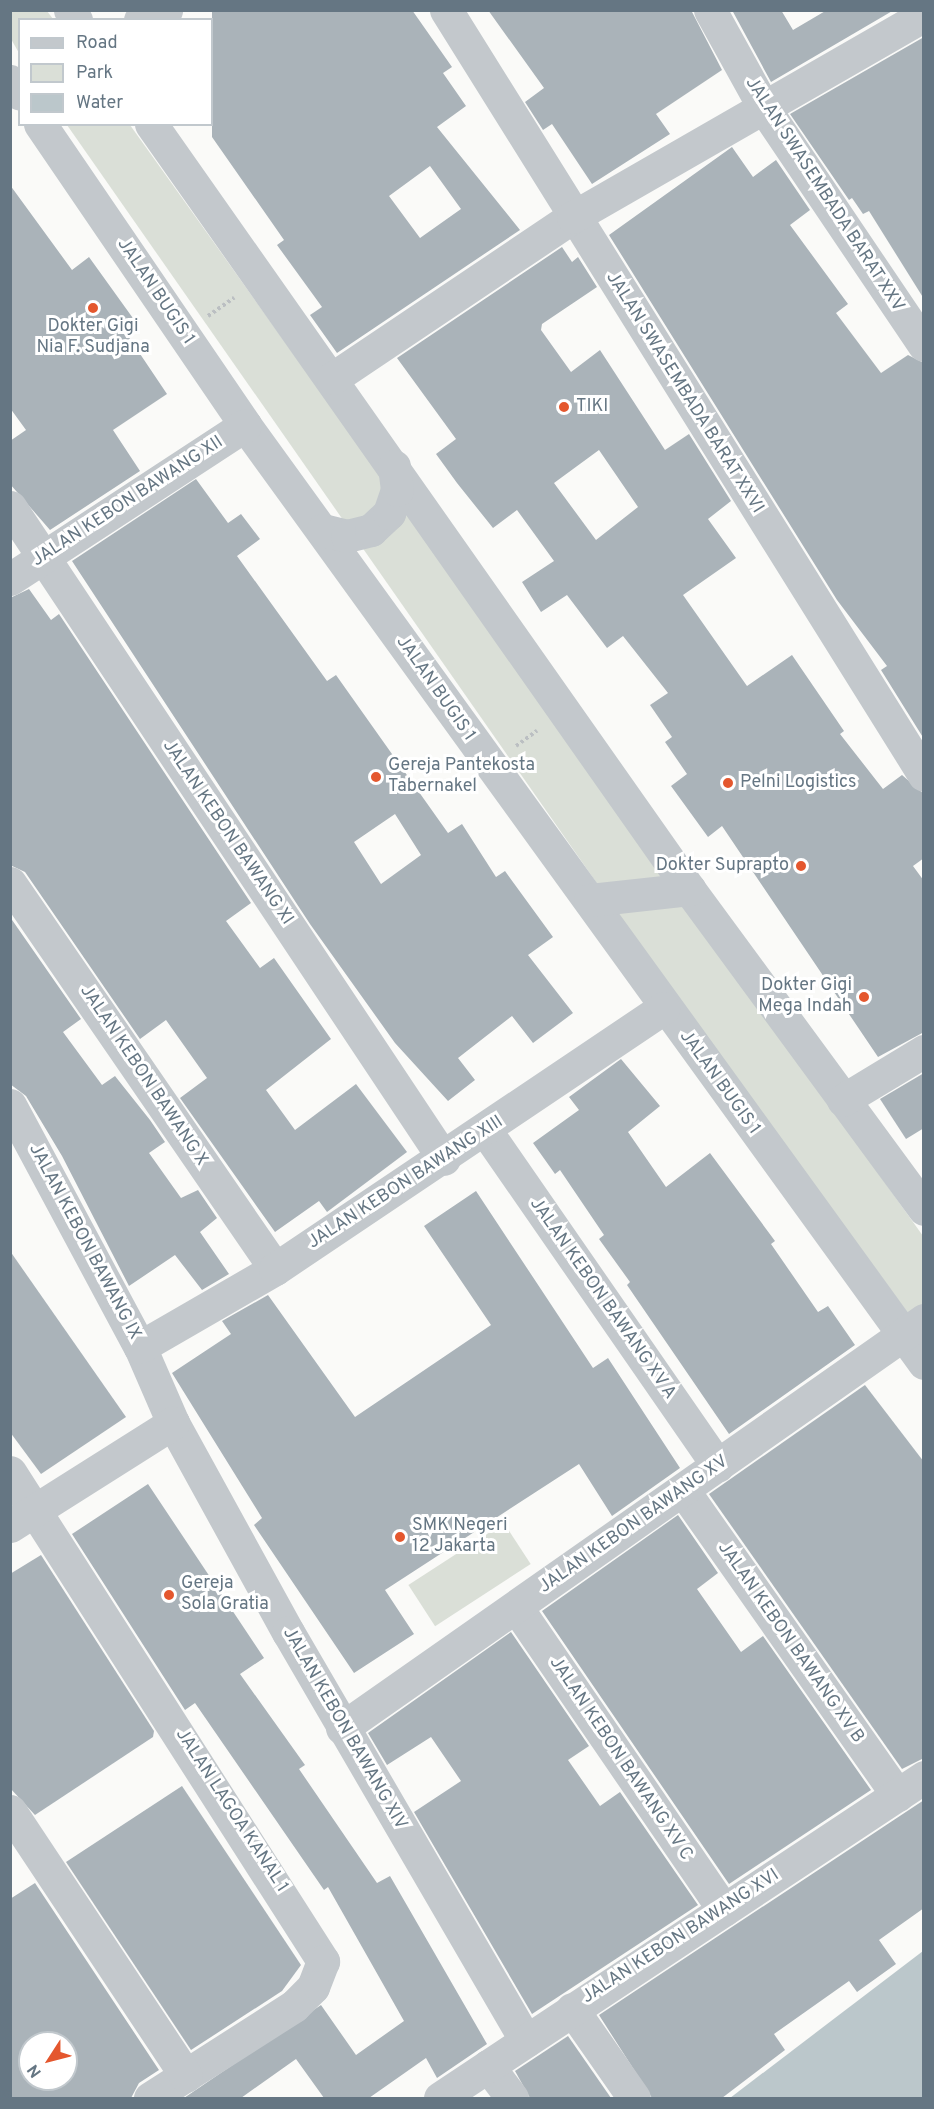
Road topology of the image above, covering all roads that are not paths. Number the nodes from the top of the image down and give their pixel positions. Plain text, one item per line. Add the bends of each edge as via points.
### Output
1 (166, 10) edge
2 (446, 10) edge
3 (710, 10) edge
4 (924, 15) edge
5 (145, 18) edge
6 (764, 108) junction
7 (41, 126) edge
8 (152, 126) edge
9 (573, 217) junction
10 (924, 345) edge
11 (333, 378) junction
12 (245, 424) junction
13 (394, 466) junction
14 (10, 507) edge
15 (323, 530) junction
16 (43, 557) junction
17 (10, 579) edge
18 (924, 775) edge
19 (10, 883) edge
20 (689, 889) junction
21 (590, 900) junction
22 (664, 1008) junction
23 (924, 1051) edge
24 (843, 1100) junction
25 (10, 1105) edge
26 (486, 1131) junction
27 (444, 1159) junction
28 (924, 1209) edge
29 (275, 1269) junction
30 (913, 1327) edge
31 (140, 1347) junction
32 (924, 1363) edge
33 (173, 1423) junction
34 (718, 1466) junction
35 (10, 1472) edge
36 (683, 1491) junction
37 (23, 1518) edge
38 (517, 1608) junction
39 (342, 1728) junction
40 (924, 1777) edge
41 (897, 1795) junction
42 (10, 1811) edge
43 (724, 1910) junction
44 (573, 2009) junction
45 (525, 2041) junction
46 (488, 2066) junction
47 (186, 2076) junction
48 (150, 2098) edge
49 (440, 2098) edge
50 (512, 2098) edge
51 (634, 2098) edge

1 - 5 street
2 - 9 street, JALAN SWASEMBADA BARAT XXVI
3 - 6 street, JALAN SWASEMBADA BARAT XXV
4 - 6 street
6 - 9 street
6 - 10 street, JALAN SWASEMBADA BARAT XXV
7 - 12 street, JALAN BUGIS 1
8 - 11 street
9 - 11 street
9 - 18 street, JALAN SWASEMBADA BARAT XXVI
11 - 13 street
12 - 15 street, JALAN BUGIS 1
12 - 16 street, JALAN KEBON BAWANG XII
13 - 15 street via 397,490 389,513 371,530 346,536
13 - 20 street
14 - 16 street, JALAN KEBON BAWANG XI
15 - 21 street, JALAN BUGIS 1
16 - 17 street, JALAN KEBON BAWANG XII
16 - 27 street, JALAN KEBON BAWANG XI
19 - 29 street, JALAN KEBON BAWANG X
20 - 21 street
20 - 24 street
21 - 22 street, JALAN BUGIS 1
22 - 26 street, JALAN KEBON BAWANG XIII
22 - 30 street, JALAN BUGIS 1
23 - 24 street
24 - 28 street
25 - 31 street, JALAN KEBON BAWANG IX
26 - 27 street, JALAN KEBON BAWANG XIII
26 - 34 street, JALAN KEBON BAWANG XV A
27 - 29 street, JALAN KEBON BAWANG XIII
29 - 31 street, JALAN KEBON BAWANG XIII
30 - 32 street, JALAN BUGIS 1
30 - 34 street, JALAN KEBON BAWANG XV
31 - 33 street, JALAN KEBON BAWANG XIV
33 - 37 street
33 - 39 street, JALAN KEBON BAWANG XIV
34 - 36 street, JALAN KEBON BAWANG XV
35 - 37 street
36 - 38 street, JALAN KEBON BAWANG XV
36 - 41 street, JALAN KEBON BAWANG XV B
37 - 47 street, JALAN LAGOA KANAL 1 via 322,1961 313,1988 294,2006
38 - 39 street, JALAN KEBON BAWANG XV
38 - 43 street, JALAN KEBON BAWANG XV C
39 - 45 street, JALAN KEBON BAWANG XIV
40 - 41 street, JALAN KEBON BAWANG XVI
41 - 43 street, JALAN KEBON BAWANG XVI
42 - 47 street
43 - 44 street, JALAN KEBON BAWANG XVI
44 - 45 street, JALAN KEBON BAWANG XVI
44 - 51 street
45 - 46 street, JALAN KEBON BAWANG XVI
46 - 49 street, JALAN KEBON BAWANG XVI
46 - 50 street
47 - 48 street, JALAN LAGOA KANAL 1

